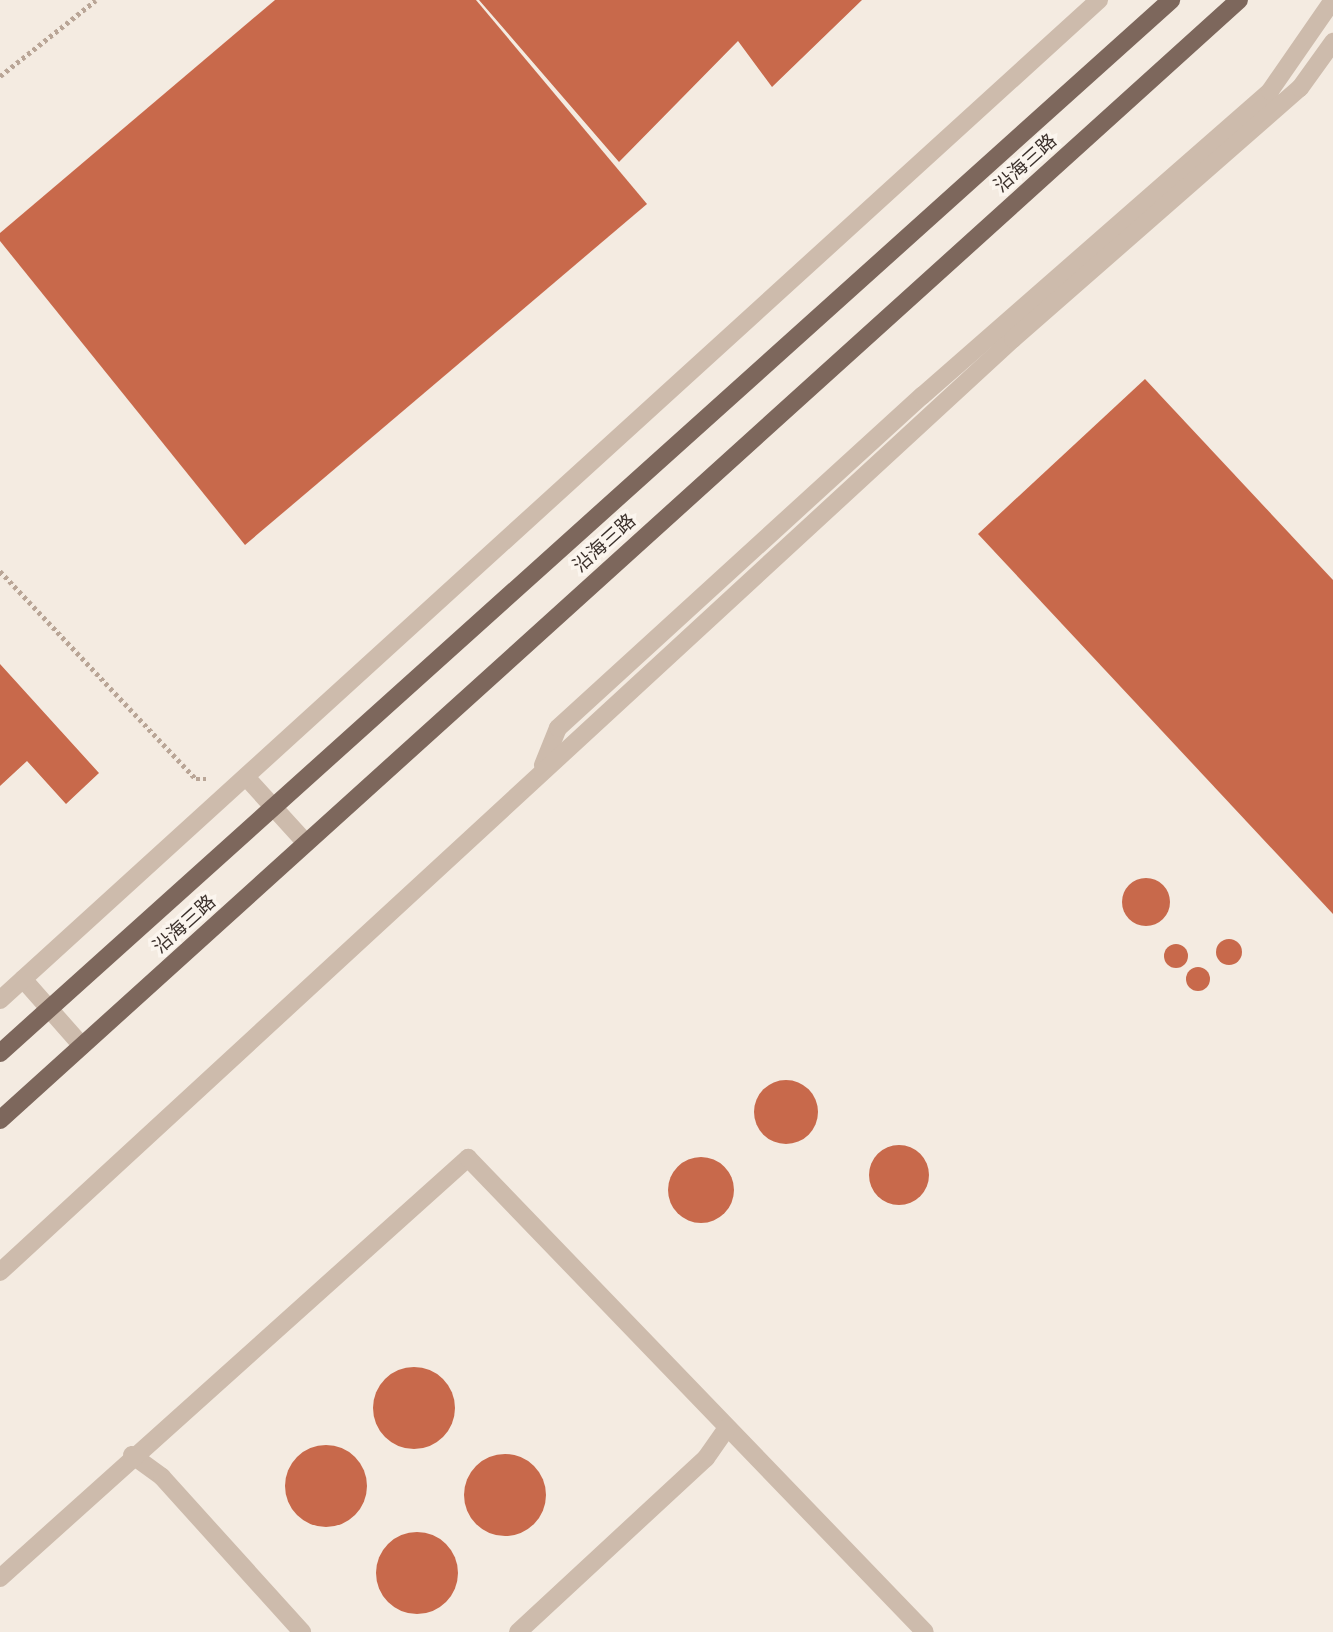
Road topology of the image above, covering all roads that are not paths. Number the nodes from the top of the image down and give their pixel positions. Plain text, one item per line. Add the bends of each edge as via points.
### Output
1 (1099, 0) edge
2 (1171, 0) edge
3 (1239, 0) edge
4 (1333, 1) edge
5 (1333, 41) edge
6 (541, 771) junction
7 (246, 776) junction
8 (274, 807) junction
9 (306, 843) junction
10 (23, 979) junction
11 (0, 1000) edge
12 (47, 1012) junction
13 (82, 1046) junction
14 (0, 1054) edge
15 (0, 1120) edge
16 (0, 1272) edge
17 (727, 1428) junction
18 (132, 1455) junction
19 (0, 1578) edge
20 (302, 1632) edge
21 (518, 1632) edge
22 (925, 1632) edge

1 - 7 street
2 - 8 main road, 沿海三路
3 - 9 main road, 沿海三路
4 - 6 street via 1270,91 912,405 558,729
5 - 6 street via 1300,88 1013,338
6 - 16 street
7 - 8 street
7 - 10 street
8 - 9 street
8 - 12 main road, 沿海三路
9 - 13 main road, 沿海三路
10 - 11 street
10 - 12 street
12 - 13 street
12 - 14 main road, 沿海三路
13 - 15 main road, 沿海三路
17 - 18 street via 468,1158
17 - 21 street via 706,1458
17 - 22 street
18 - 19 street
18 - 20 street via 162,1477

